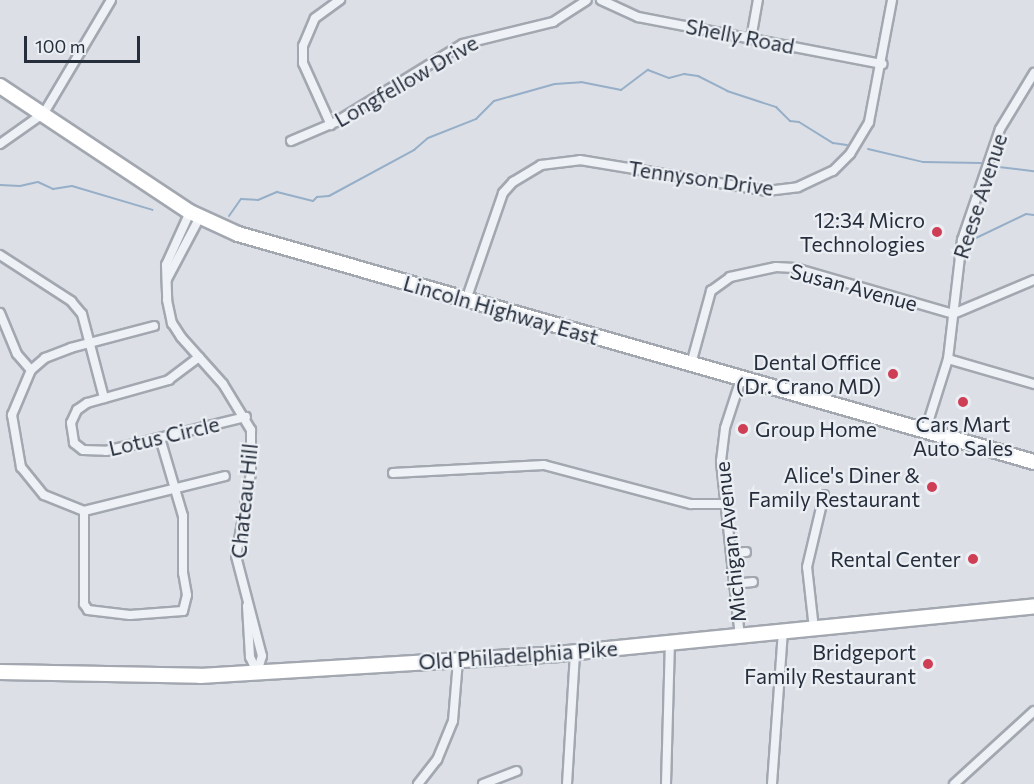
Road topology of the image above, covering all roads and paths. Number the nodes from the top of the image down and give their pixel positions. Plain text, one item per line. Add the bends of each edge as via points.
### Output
1 (111, 0) edge
2 (340, 0) edge
3 (587, 0) edge
4 (601, 0) edge
5 (758, 0) edge
6 (892, 0) edge
7 (751, 39) junction
8 (883, 64) junction
9 (1034, 73) edge
10 (0, 86) edge
11 (44, 113) junction
12 (331, 125) junction
13 (291, 141) dead end
14 (0, 144) edge
15 (195, 215) junction
16 (0, 255) edge
17 (1034, 280) edge
18 (466, 300) junction
19 (0, 313) edge
20 (953, 314) junction
21 (154, 326) dead end
22 (89, 343) junction
23 (199, 357) junction
24 (948, 359) junction
25 (691, 364) junction
26 (31, 370) junction
27 (741, 379) junction
28 (1034, 384) edge
29 (104, 398) junction
30 (246, 417) junction
31 (925, 432) junction
32 (160, 438) junction
33 (1034, 462) edge
34 (393, 473) dead end
35 (225, 476) dead end
36 (174, 489) junction
37 (824, 495) dead end
38 (725, 504) junction
39 (84, 511) junction
40 (746, 552) dead end
41 (731, 553) junction
42 (753, 582) dead end
43 (734, 584) junction
44 (1034, 606) edge
45 (814, 629) junction
46 (783, 632) junction
47 (740, 637) junction
48 (670, 643) junction
49 (575, 653) junction
50 (458, 660) junction
51 (0, 672) edge
52 (256, 672) junction
53 (1034, 711) edge
54 (518, 771) dead end
55 (418, 784) edge
56 (483, 784) edge
57 (567, 784) edge
58 (666, 784) edge
59 (772, 784) edge
60 (954, 784) edge

1 - 11 street
2 - 12 street via 315,18 303,46 303,63
3 - 12 street, Longfellow Drive via 553,22 463,44
4 - 7 street, Shelly Road via 638,17
5 - 7 street
6 - 8 street, Tennyson Drive
7 - 8 street, Shelly Road
8 - 18 street, Tennyson Drive via 869,122 855,147 833,171 798,188 749,190 580,160 552,162 531,170 513,182 497,206
9 - 20 street, Reese Avenue via 1000,129 969,217 959,253
10 - 11 main road, Lincoln Highway East
11 - 14 street
11 - 15 main road, Lincoln Highway East
12 - 13 street, Longfellow Drive
15 - 18 main road, Lincoln Highway East via 269,245
15 - 23 street, Chateau Hill via 166,279 172,323
16 - 22 street via 71,301 82,314
17 - 20 street
18 - 25 main road, Lincoln Highway East
19 - 26 street via 17,354
20 - 24 street, Reese Avenue
20 - 25 street, Susan Avenue via 795,268 776,267 730,277 714,286
21 - 22 street
22 - 26 street via 45,358
22 - 29 street
23 - 29 street, Lotus Circle via 169,380
23 - 30 street, Chateau Hill
24 - 28 street
24 - 31 street, Reese Avenue
25 - 27 main road, Lincoln Highway East
26 - 39 street via 12,415 21,467 44,495
27 - 31 main road, Lincoln Highway East
27 - 38 street, Michigan Avenue via 722,445
29 - 32 street, Lotus Circle via 77,410 71,423 75,443 83,450 106,451
30 - 32 street, Lotus Circle
30 - 52 street, Chateau Hill via 254,447 237,556 262,656
31 - 33 main road, Lincoln Highway East
32 - 36 street
34 - 38 street via 544,465 691,504
35 - 36 street
36 - 39 street
36 - 39 street via 183,516 187,595 183,611 130,615 88,610 84,604
37 - 45 street via 807,567
38 - 41 street, Michigan Avenue
40 - 41 street
41 - 43 street, Michigan Avenue
42 - 43 street
43 - 47 street, Michigan Avenue
44 - 45 main road, Old Philadelphia Pike
45 - 46 main road, Old Philadelphia Pike
46 - 47 main road, Old Philadelphia Pike
46 - 59 street
47 - 48 main road, Old Philadelphia Pike
48 - 49 main road, Old Philadelphia Pike
48 - 58 street
49 - 50 main road, Old Philadelphia Pike
49 - 57 street
50 - 52 main road, Old Philadelphia Pike
50 - 55 street via 453,721 437,760
51 - 52 main road, Old Philadelphia Pike via 155,677
53 - 60 street
54 - 56 street

